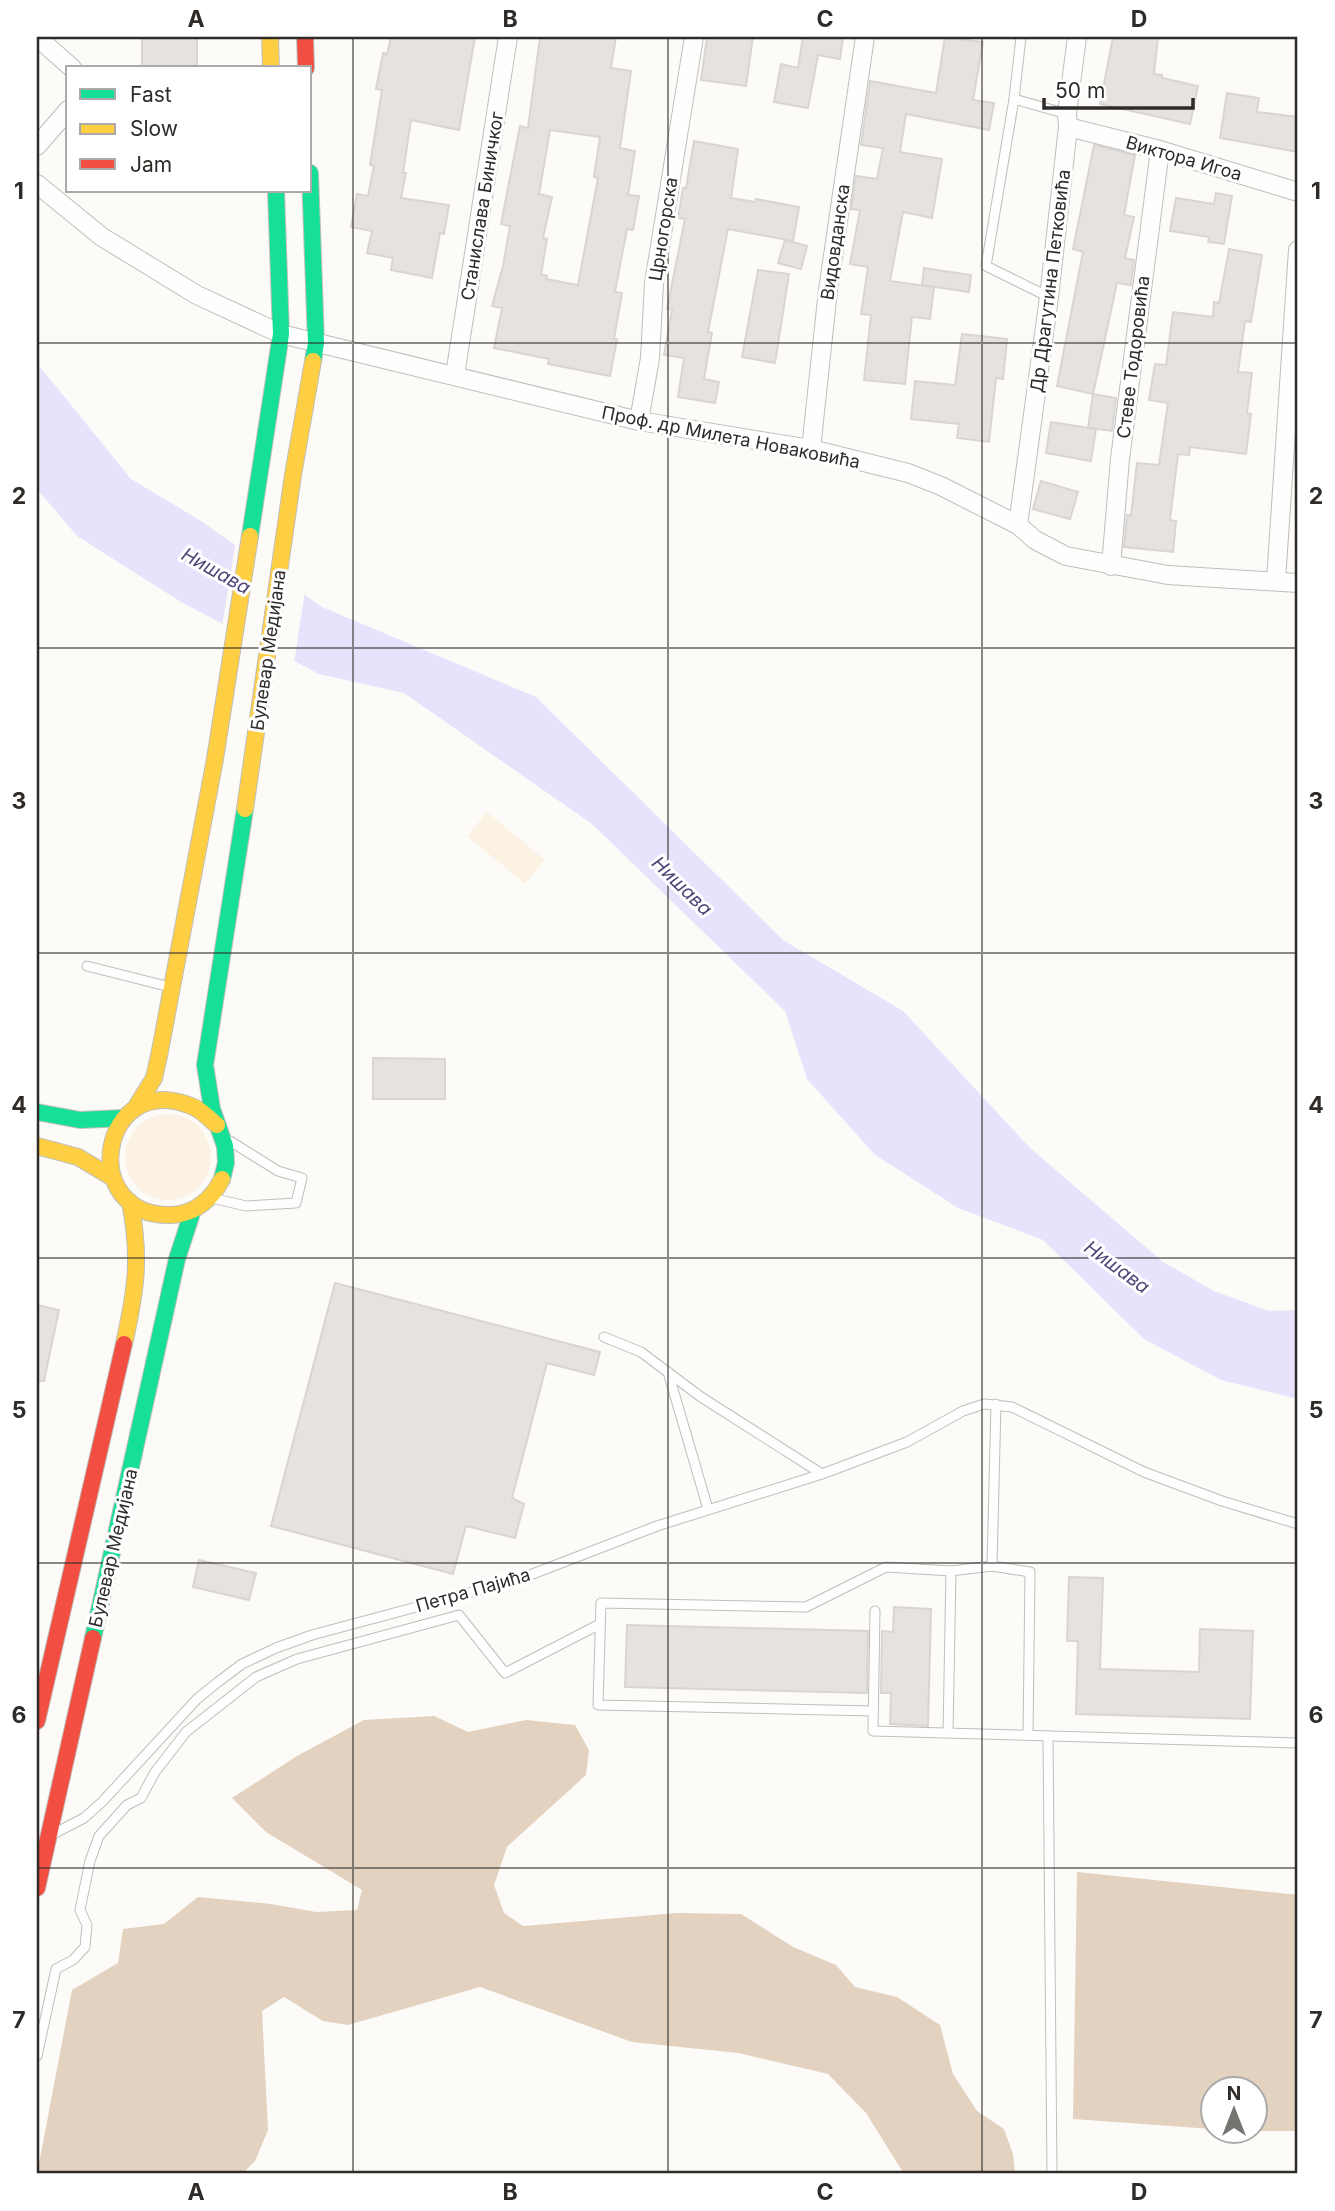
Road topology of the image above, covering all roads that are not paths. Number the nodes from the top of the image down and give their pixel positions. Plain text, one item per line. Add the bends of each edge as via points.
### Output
1 (37, 37) edge
2 (270, 37) edge
3 (305, 37) edge
4 (509, 37) edge
5 (694, 37) edge
6 (865, 37) edge
7 (1020, 37) edge
8 (1077, 37) edge
9 (70, 66) edge
10 (271, 66) edge
11 (306, 66) edge
12 (1014, 99) junction
13 (66, 112) edge
14 (1068, 120) junction
15 (37, 146) edge
16 (1160, 150) junction
17 (37, 184) edge
18 (276, 192) edge
19 (311, 192) edge
20 (1298, 192) edge
21 (1298, 250) edge
22 (1049, 297) junction
23 (281, 334) junction
24 (316, 343) junction
25 (455, 375) junction
26 (639, 421) junction
27 (811, 449) junction
28 (1018, 525) junction
29 (1111, 566) junction
30 (1276, 581) junction
31 (1298, 583) edge
32 (87, 966) dead end
33 (172, 987) junction
34 (37, 1112) edge
35 (130, 1113) junction
36 (220, 1130) junction
37 (37, 1146) edge
38 (113, 1178) junction
39 (211, 1197) junction
40 (130, 1202) junction
41 (193, 1210) junction
42 (604, 1337) dead end
43 (668, 1372) junction
44 (996, 1404) junction
45 (822, 1474) junction
46 (708, 1509) junction
47 (1298, 1524) edge
48 (992, 1566) junction
49 (951, 1571) junction
50 (875, 1611) dead end
51 (600, 1624) junction
52 (873, 1711) junction
53 (37, 1721) edge
54 (948, 1733) junction
55 (1028, 1735) junction
56 (1048, 1736) junction
57 (1298, 1743) edge
58 (48, 1837) junction
59 (37, 1888) edge
60 (37, 2056) edge
61 (1052, 2174) edge

1 - 9 street
2 - 10 main road
3 - 11 main road
4 - 25 street, Станислава Биничког
5 - 26 street, Црногорска via 654,283 650,358
6 - 27 street, Видовданска via 828,290
7 - 12 lane
8 - 14 street, Др Драгутина Петковића
12 - 14 lane
12 - 22 lane via 986,266
13 - 15 street
14 - 16 street, Виктора Игоа
14 - 22 street, Др Драгутина Петковића
16 - 20 street, Виктора Игоа
16 - 29 street, Стеве Тодоровића via 1120,459
17 - 23 street via 102,237 197,295
18 - 23 main road, Булевар Медијана
19 - 24 main road, Булевар Медијана
21 - 30 street
22 - 28 street, Др Драгутина Петковића
23 - 24 street, Проф. др Милета Новаковића
23 - 33 main road, Булевар Медијана via 215,759
24 - 25 street, Проф. др Милета Новаковића
24 - 36 main road, Булевар Медијана via 205,1065
25 - 26 street, Проф. др Милета Новаковића
26 - 27 street, Проф. др Милета Новаковића
27 - 28 street, Проф. др Милета Новаковића via 908,473
28 - 29 street, Проф. др Милета Новаковића via 1066,556
29 - 30 street, Проф. др Милета Новаковића via 1168,575
30 - 31 street, Проф. др Милета Новаковића
32 - 33 lane
33 - 35 main road, Булевар Медијана via 154,1078
34 - 35 main road via 88,1122
35 - 36 main road via 153,1100 189,1102 205,1111
35 - 38 main road, Булевар Медијана via 115,1131 110,1147
36 - 39 main road, Булевар Медијана via 227,1162
36 - 39 lane via 278,1171 302,1178 296,1203 246,1206
37 - 38 main road via 78,1157
38 - 40 main road, Булевар Медијана
39 - 41 main road, Булевар Медијана
40 - 41 main road, Булевар Медијана via 160,1215
40 - 53 main road, Булевар Медијана via 138,1247 135,1294
41 - 58 main road, Булевар Медијана via 177,1259
42 - 43 lane via 641,1352
43 - 45 lane
43 - 46 lane
44 - 45 lane, Петра Пајића via 984,1404 907,1442
44 - 47 lane via 1026,1413 1144,1472
44 - 48 lane
45 - 46 lane, Петра Пајића
46 - 58 lane, Петра Пајића via 517,1580 275,1648 243,1664 197,1699 84,1818
48 - 49 lane
48 - 55 lane via 1030,1572
49 - 51 lane via 886,1567 806,1606 601,1603
49 - 54 lane
50 - 52 lane
51 - 52 lane via 598,1705
51 - 60 lane via 505,1673 459,1615 297,1660 257,1677 221,1704 187,1732 141,1798 127,1805 99,1836 80,1910 87,1924 85,1947 56,1969
52 - 54 lane via 873,1731
54 - 55 lane
55 - 56 lane
56 - 57 lane
56 - 61 lane
58 - 59 main road, Булевар Медијана

